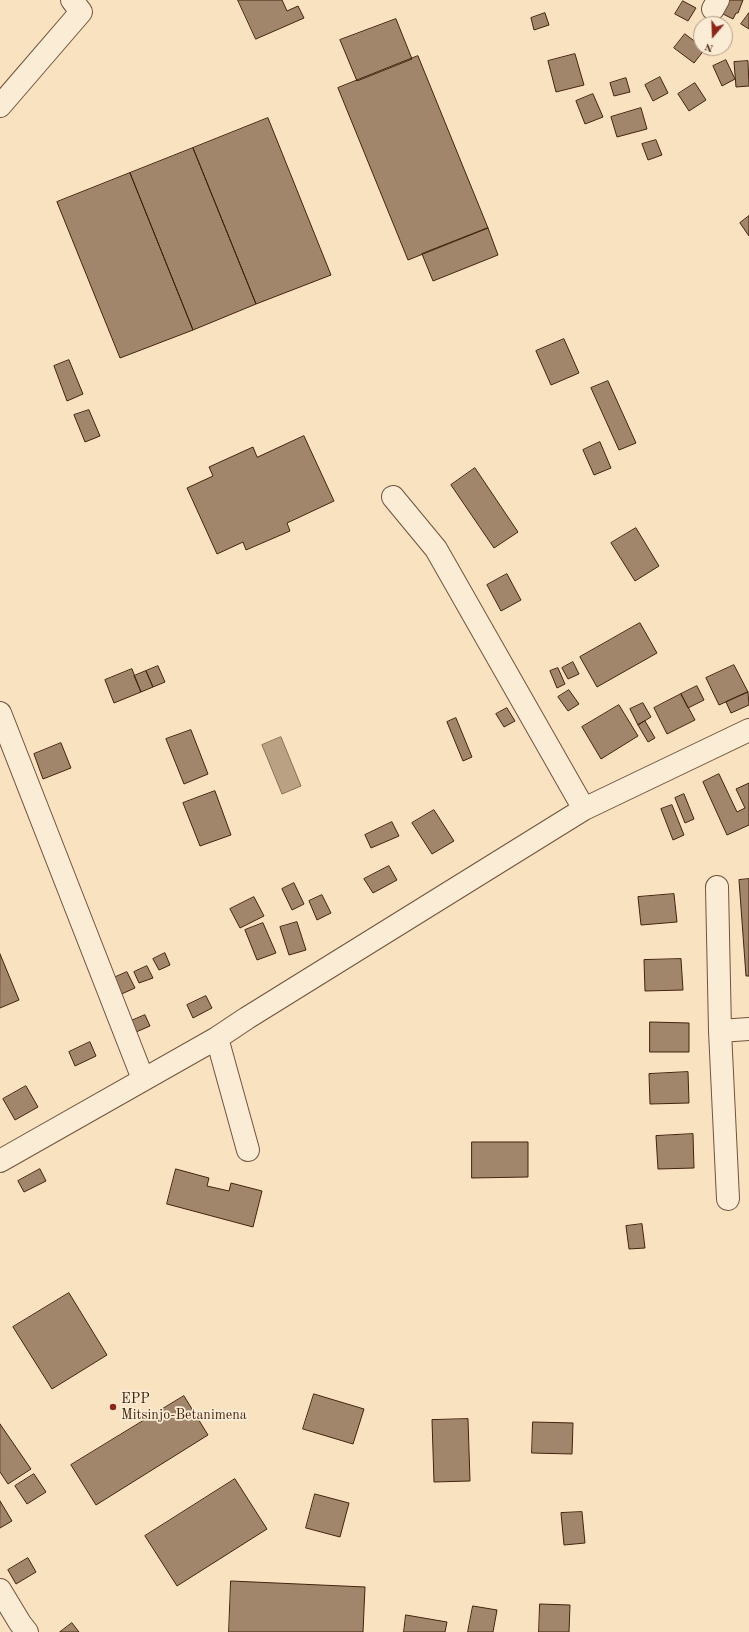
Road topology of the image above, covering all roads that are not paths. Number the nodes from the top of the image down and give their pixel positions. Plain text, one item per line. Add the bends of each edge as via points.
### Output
1 (72, 0) edge
2 (0, 106) edge
3 (393, 497) dead end
4 (0, 713) edge
5 (749, 730) edge
6 (584, 809) junction
7 (717, 887) dead end
8 (749, 1029) edge
9 (720, 1030) junction
10 (217, 1038) junction
11 (143, 1079) junction
12 (248, 1150) dead end
13 (0, 1162) edge
14 (728, 1199) dead end
15 (0, 1590) edge
16 (20, 1629) edge

1 - 2 street via 81,12
3 - 6 street via 436,549
4 - 11 street
5 - 6 street
6 - 10 street
7 - 9 street
8 - 9 street
9 - 14 street
10 - 11 street
10 - 12 street
11 - 13 street
15 - 16 street

